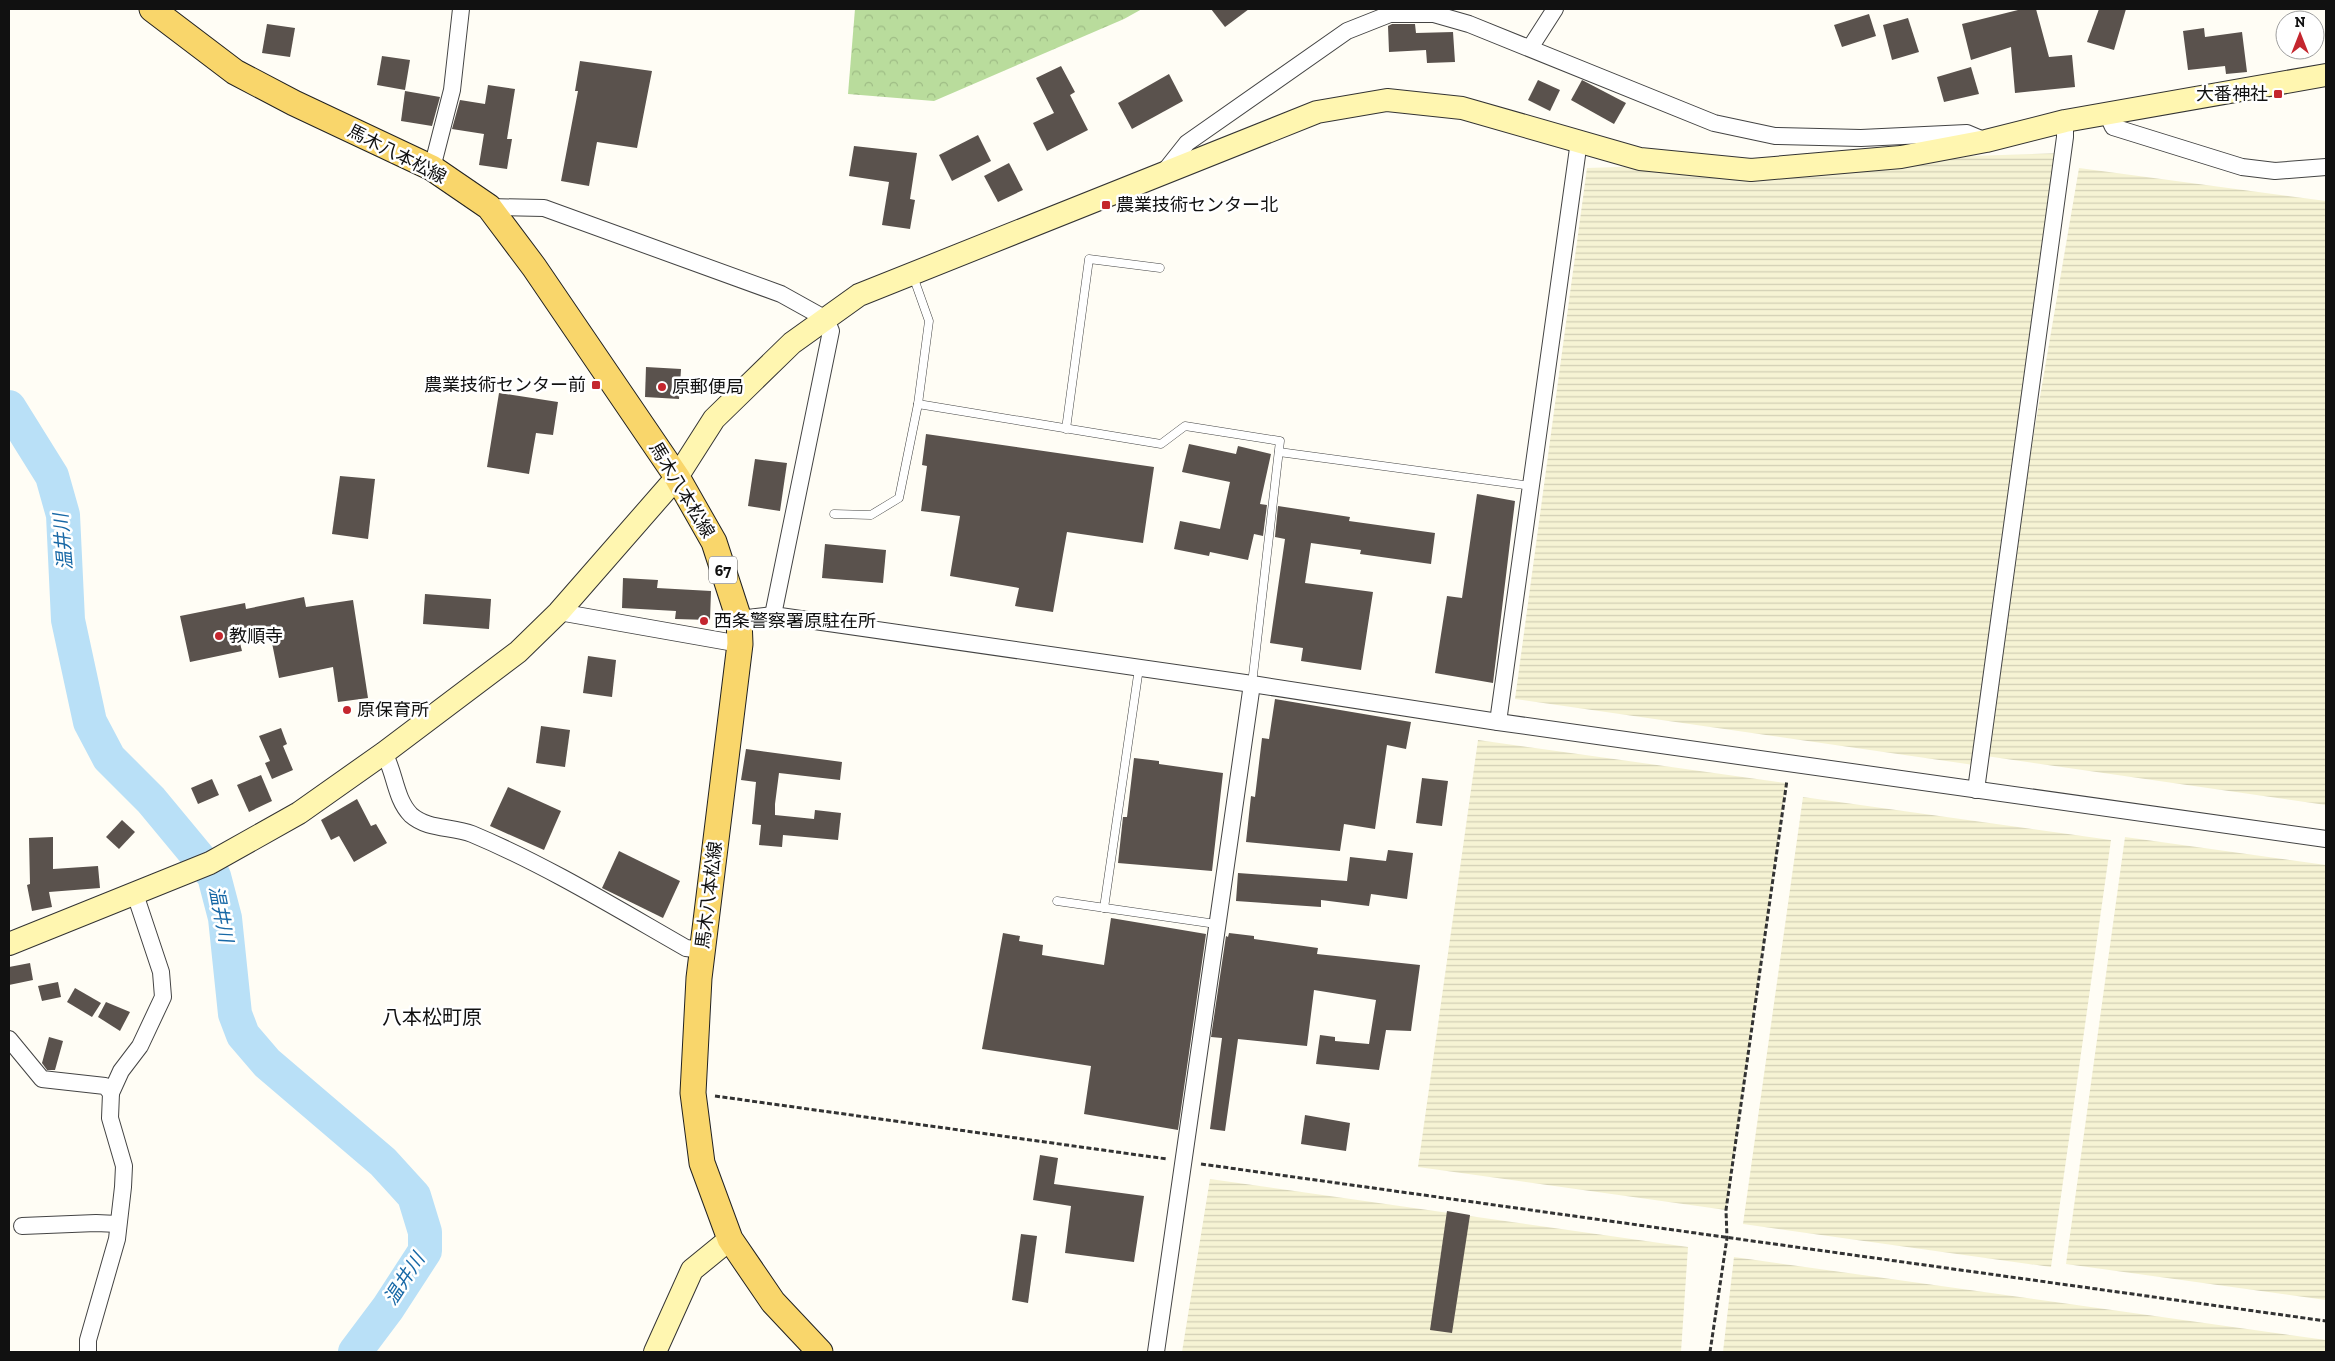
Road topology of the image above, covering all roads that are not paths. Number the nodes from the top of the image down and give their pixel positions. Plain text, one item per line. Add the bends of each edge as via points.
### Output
1 (461, 9) edge
2 (1555, 9) edge
3 (156, 10) edge
4 (1530, 48) junction
5 (2326, 75) edge
6 (2107, 114) junction
7 (2064, 122) junction
8 (1579, 141) junction
9 (1986, 141) junction
10 (2326, 167) edge
11 (432, 168) junction
12 (1162, 174) junction
13 (489, 207) junction
14 (1160, 268) dead end
15 (912, 274) junction
16 (826, 318) junction
17 (918, 404) junction
18 (1066, 429) junction
19 (1279, 452) junction
20 (677, 477) junction
21 (1531, 486) junction
22 (834, 514) dead end
23 (559, 612) junction
24 (773, 615) junction
25 (739, 619) junction
26 (740, 644) junction
27 (1139, 667) junction
28 (1252, 684) junction
29 (1498, 722) junction
30 (384, 753) junction
31 (1976, 790) junction
32 (2326, 839) edge
33 (135, 894) junction
34 (1057, 901) dead end
35 (1104, 908) junction
36 (1216, 924) junction
37 (9, 944) edge
38 (702, 950) junction
39 (9, 1040) edge
40 (111, 1093) junction
41 (118, 1224) junction
42 (22, 1226) dead end
43 (730, 1239) junction
44 (88, 1352) edge
45 (655, 1352) edge
46 (820, 1352) edge
47 (1156, 1352) edge

1 - 11 street via 452,90
2 - 4 street
3 - 11 main road, 馬木八本松線 / 67 via 235,72
4 - 9 street via 1714,123 1775,136 1861,138 1967,134
4 - 12 street via 1470,24 1434,14 1390,14 1347,30 1188,143
5 - 6 street
6 - 7 street
6 - 10 street via 2113,127 2242,167 2275,171
7 - 9 street
7 - 31 street via 2063,153
8 - 9 street via 1640,159 1751,170 1901,157
8 - 12 street via 1462,108 1387,100 1318,112
8 - 21 street
11 - 13 main road, 馬木八本松線 / 67
12 - 15 street
13 - 16 street via 544,208 781,294
13 - 20 main road, 馬木八本松線 / 67 via 534,267
14 - 18 lane via 1089,259
15 - 16 street via 859,295
15 - 17 lane via 929,321
16 - 20 street via 792,343 714,419
16 - 24 street via 831,331
17 - 18 lane
17 - 22 lane via 899,498 871,515
18 - 19 lane via 1161,444 1185,426 1280,440
19 - 21 lane
19 - 28 lane
20 - 23 street
20 - 25 main road, 馬木八本松線 / 67 via 714,542
21 - 29 street
23 - 26 street
23 - 30 street via 518,652
24 - 25 street
24 - 27 street
25 - 26 main road, 馬木八本松線 / 67
26 - 38 main road, 馬木八本松線 / 67
27 - 28 street
27 - 35 lane
28 - 29 street
28 - 36 street
29 - 31 street
30 - 33 street via 299,814 210,863
30 - 38 street via 391,765 401,801 424,824 468,833 513,852 686,948
31 - 32 street
33 - 37 street
33 - 40 street via 161,972 163,997 140,1046 121,1071
34 - 35 lane
35 - 36 lane
36 - 47 street
38 - 43 main road, 馬木八本松線 / 67 via 692,1093 702,1163
39 - 40 street via 42,1079 105,1086
40 - 41 street via 110,1118 124,1166
41 - 42 street
41 - 44 street via 117,1239 88,1340
43 - 45 street via 692,1270
43 - 46 main road, 馬木八本松線 / 67 via 773,1302

